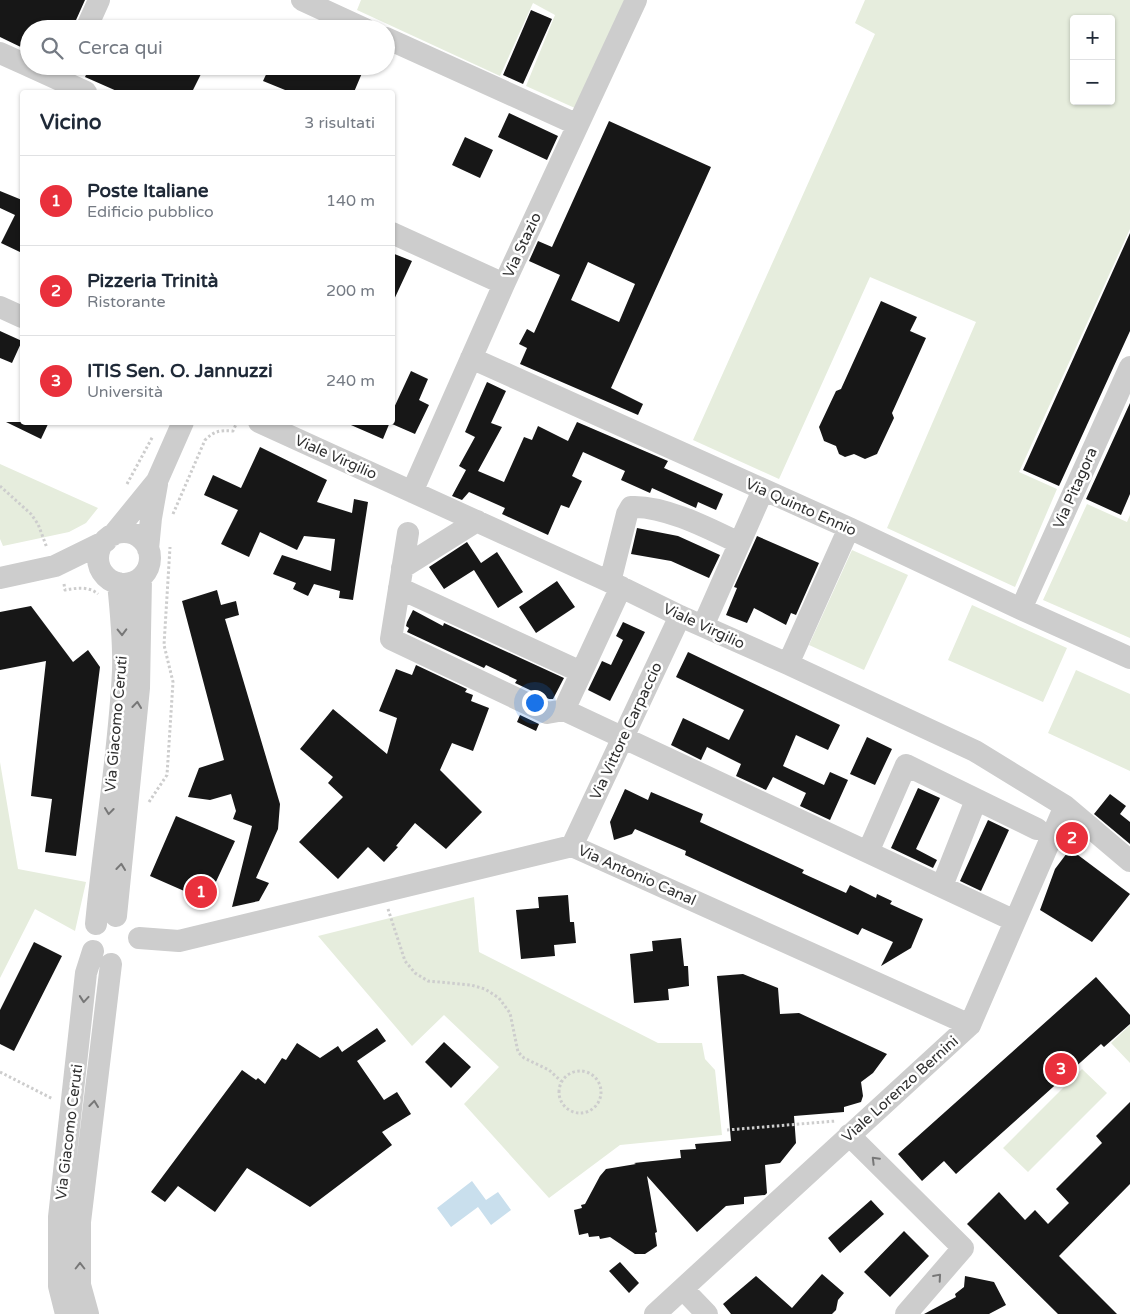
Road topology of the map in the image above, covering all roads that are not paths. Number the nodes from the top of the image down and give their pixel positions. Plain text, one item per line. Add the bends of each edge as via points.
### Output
1 (99, 0) edge
2 (302, 0) edge
3 (636, 0) edge
4 (90, 20) edge
5 (346, 20) edge
6 (395, 42) edge
7 (0, 53) edge
8 (20, 62) edge
9 (67, 75) edge
10 (84, 90) edge
11 (578, 125) junction
12 (395, 234) edge
13 (504, 284) junction
14 (0, 307) edge
15 (20, 317) edge
16 (471, 358) junction
17 (1130, 367) edge
18 (182, 425) edge
19 (266, 425) edge
20 (157, 481) junction
21 (763, 490) junction
22 (412, 492) junction
23 (477, 521) junction
24 (850, 528) junction
25 (408, 533) dead end
26 (109, 538) junction
27 (740, 543) junction
28 (148, 549) junction
29 (51, 553) junction
30 (0, 578) edge
31 (141, 578) junction
32 (401, 578) junction
33 (107, 584) junction
34 (616, 584) junction
35 (1021, 610) junction
36 (680, 616) junction
37 (703, 626) junction
38 (1130, 658) edge
39 (788, 664) junction
40 (581, 672) junction
41 (564, 710) junction
42 (623, 738) junction
43 (976, 800) junction
44 (1065, 806) junction
45 (1037, 829) dead end
46 (572, 846) junction
47 (868, 852) junction
48 (1130, 861) edge
49 (942, 886) junction
50 (116, 916) junction
51 (1015, 920) junction
52 (96, 924) junction
53 (139, 938) junction
54 (102, 958) junction
55 (970, 1025) junction
56 (850, 1135) junction
57 (683, 1289) junction
58 (66, 1314) edge
59 (88, 1314) edge
60 (655, 1314) edge
61 (707, 1314) edge
62 (906, 1314) edge

1 - 4 street
2 - 5 street
3 - 11 street, Via Stazio
6 - 11 street
7 - 8 street
9 - 10 street
11 - 13 street, Via Stazio
12 - 13 street
13 - 16 street, Via Stazio
14 - 15 street
16 - 21 street, Via Quinto Ennio
16 - 22 street, Via Stazio
17 - 35 street, Via Pitagora
18 - 20 street
19 - 22 street, Viale Virgilio
20 - 26 street
20 - 28 street
21 - 24 street, Via Quinto Ennio
21 - 27 street
22 - 23 street, Viale Virgilio
23 - 32 street
23 - 34 street, Viale Virgilio
24 - 35 street, Via Quinto Ennio
24 - 39 street
25 - 32 street
26 - 28 street via 130,533 138,536
26 - 29 street
26 - 33 street via 100,548 98,557
27 - 34 street via 693,521 642,506 631,507 627,514
27 - 37 street
28 - 31 street via 149,564
29 - 30 street
29 - 33 street
31 - 33 street via 126,584
50 -> 31 street, Via Giacomo Ceruti via 139,688
32 - 40 street
32 - 41 street via 391,639 547,713
33 -> 52 street, Via Giacomo Ceruti via 122,623 123,669
34 - 36 street, Viale Virgilio
34 - 40 street
35 - 38 street, Via Quinto Ennio
36 - 37 street, Viale Virgilio
36 - 42 street, Via Vittore Carpaccio
37 - 39 street, Viale Virgilio
39 - 44 street, Viale Virgilio via 975,751
40 - 41 street
41 - 42 street
42 - 46 street, Via Vittore Carpaccio
42 - 47 street
43 - 45 street
43 - 47 street via 906,765
43 - 49 street
44 - 48 street, Viale Virgilio
44 - 51 street, Viale Lorenzo Bernini
46 - 53 street, Via Antonio Canal via 179,941
46 - 55 street, Via Antonio Canal
47 - 49 street
49 - 51 street
50 - 52 street via 108,916
50 - 53 street via 134,925
51 - 55 street, Viale Lorenzo Bernini
52 - 54 street, Via Giacomo Ceruti via 90,938
53 - 54 street via 131,958 125,962
54 -> 58 street, Via Giacomo Ceruti via 86,974 59,1217 59,1286
59 -> 54 street, Via Giacomo Ceruti via 80,1285 80,1222
55 - 56 street, Viale Lorenzo Bernini
56 - 57 street, Viale Lorenzo Bernini
62 -> 56 street via 963,1248
57 - 60 street, Viale Lorenzo Bernini
57 - 61 street

